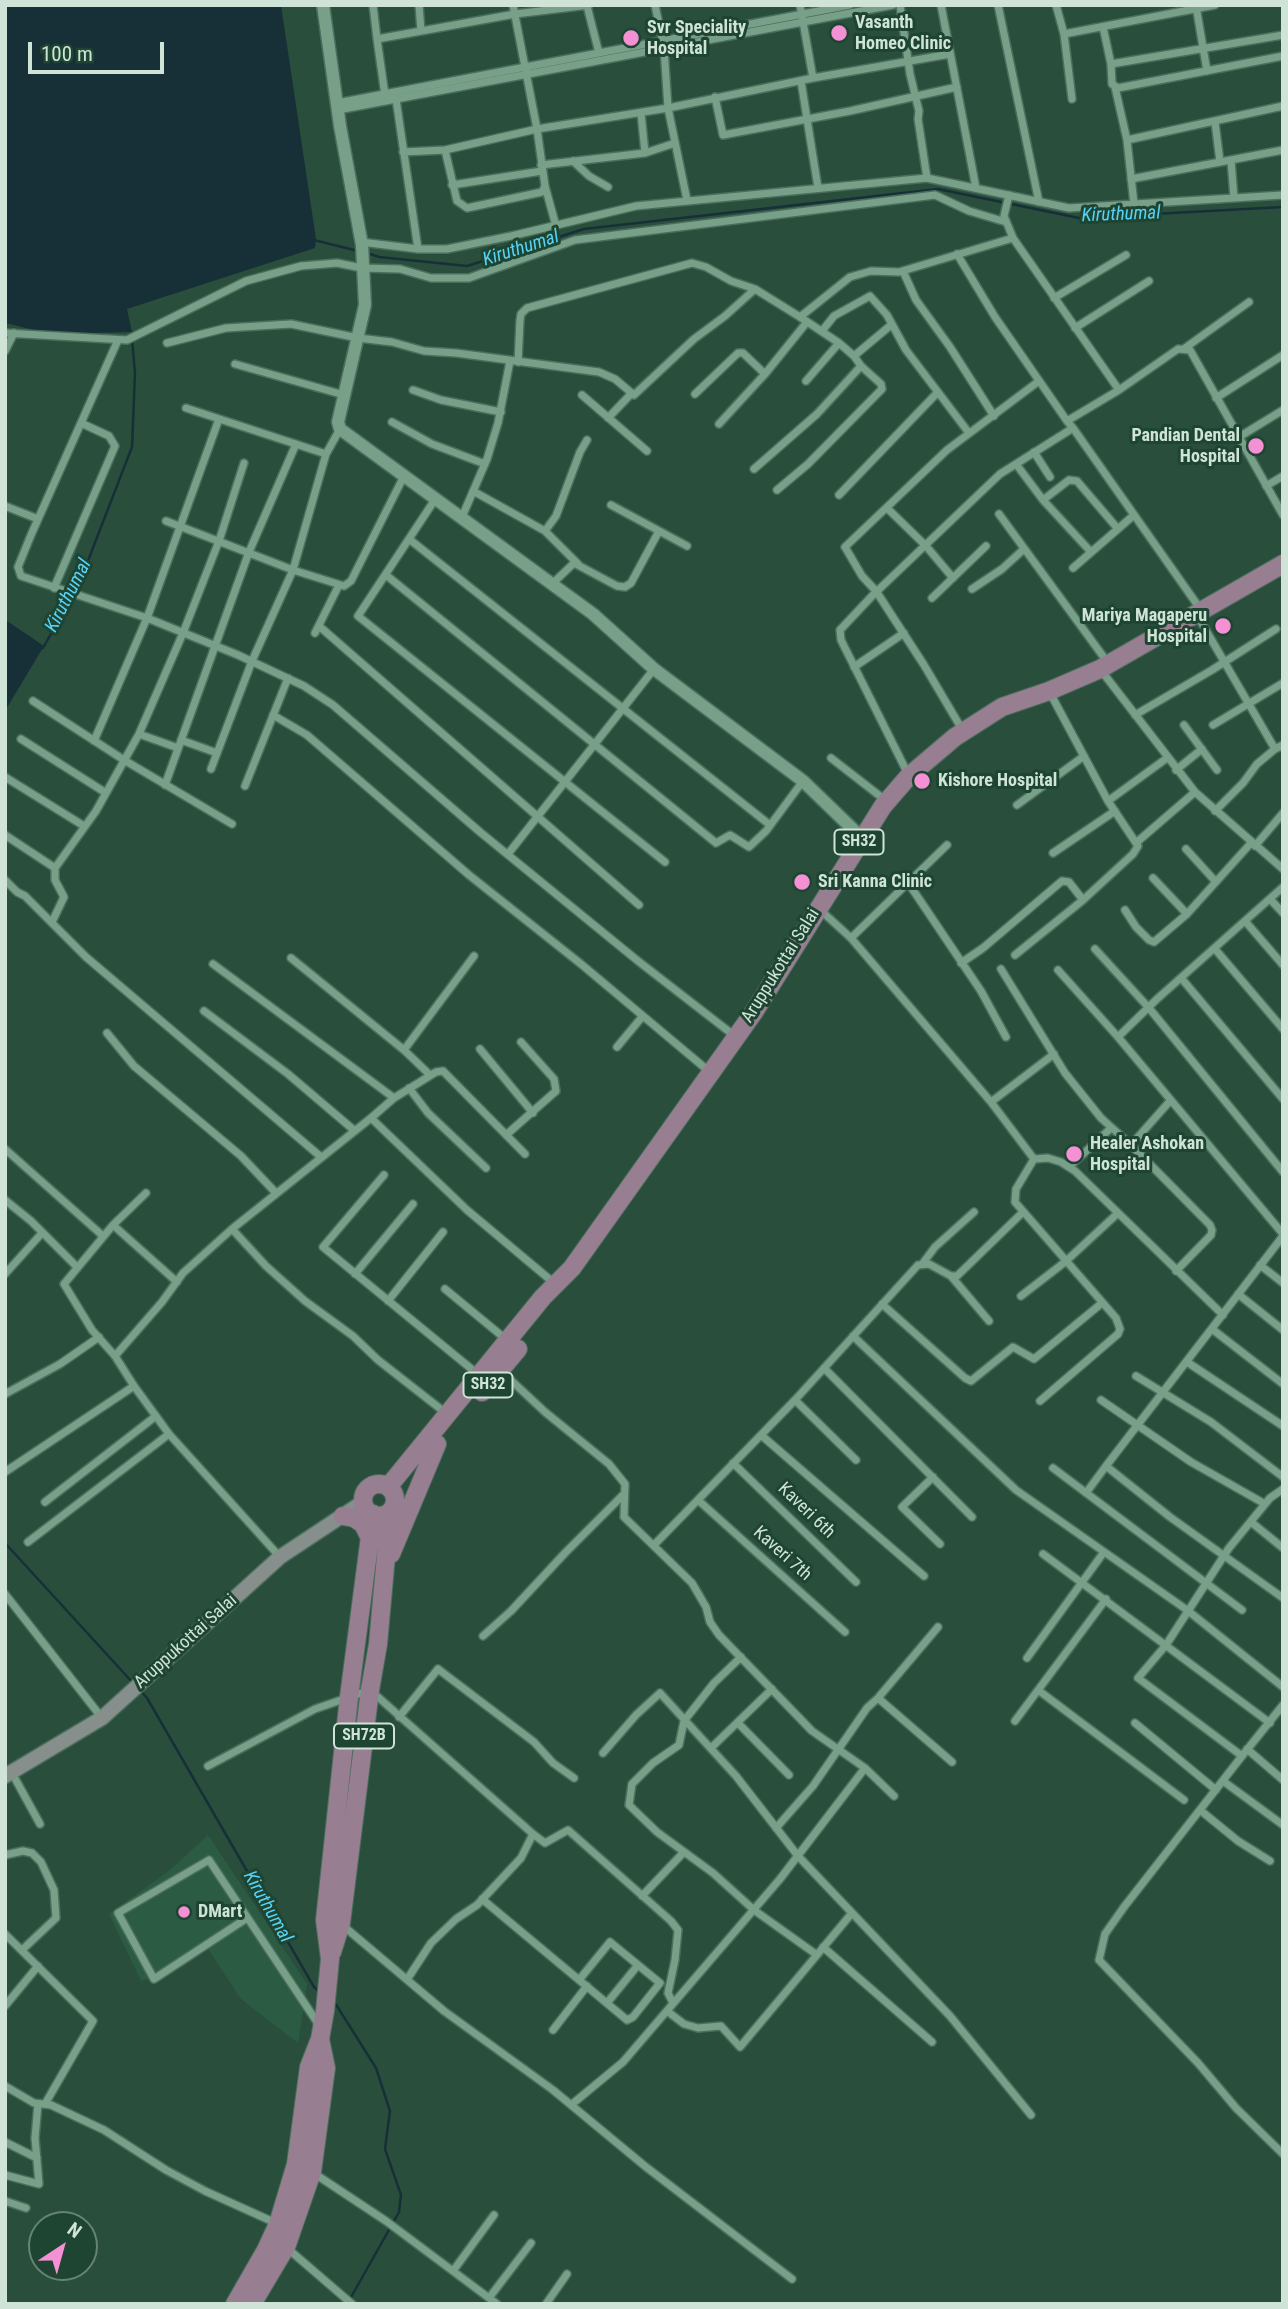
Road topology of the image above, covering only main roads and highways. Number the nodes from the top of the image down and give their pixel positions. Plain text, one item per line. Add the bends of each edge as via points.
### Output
1 (1283, 564) edge
2 (572, 1268) junction
3 (437, 1444) junction
4 (382, 1502) junction
5 (343, 1516) junction
6 (370, 1538) junction
7 (385, 1569) junction
8 (9, 1775) edge
9 (330, 1959) junction
10 (304, 2168) junction
11 (235, 2304) edge
12 (253, 2304) edge

1 - 2 main road, Aruppukottai Salai / SH32 via 1104,666 1002,707 909,776 862,838 737,1037
2 - 3 main road, Aruppukottai Salai / SH32 via 563,1290
2 - 4 main road, Aruppukottai Salai / SH32 via 447,1414
3 - 4 main road, Aruppukottai Salai / SH32
3 - 7 main road
4 - 5 main road, Aruppukottai Salai / SH32
4 - 6 main road, SH72B
4 - 7 main road, SH72B
5 - 6 main road via 363,1524
5 - 8 main road, Aruppukottai Salai / SH32 via 280,1557 102,1718
6 - 9 main road, SH72B via 325,1920
7 - 9 main road, SH72B via 341,1923
9 - 10 main road, SH72B via 322,2026 326,2068
10 - 11 main road, SH72B
10 - 12 main road, SH72B via 286,2247

